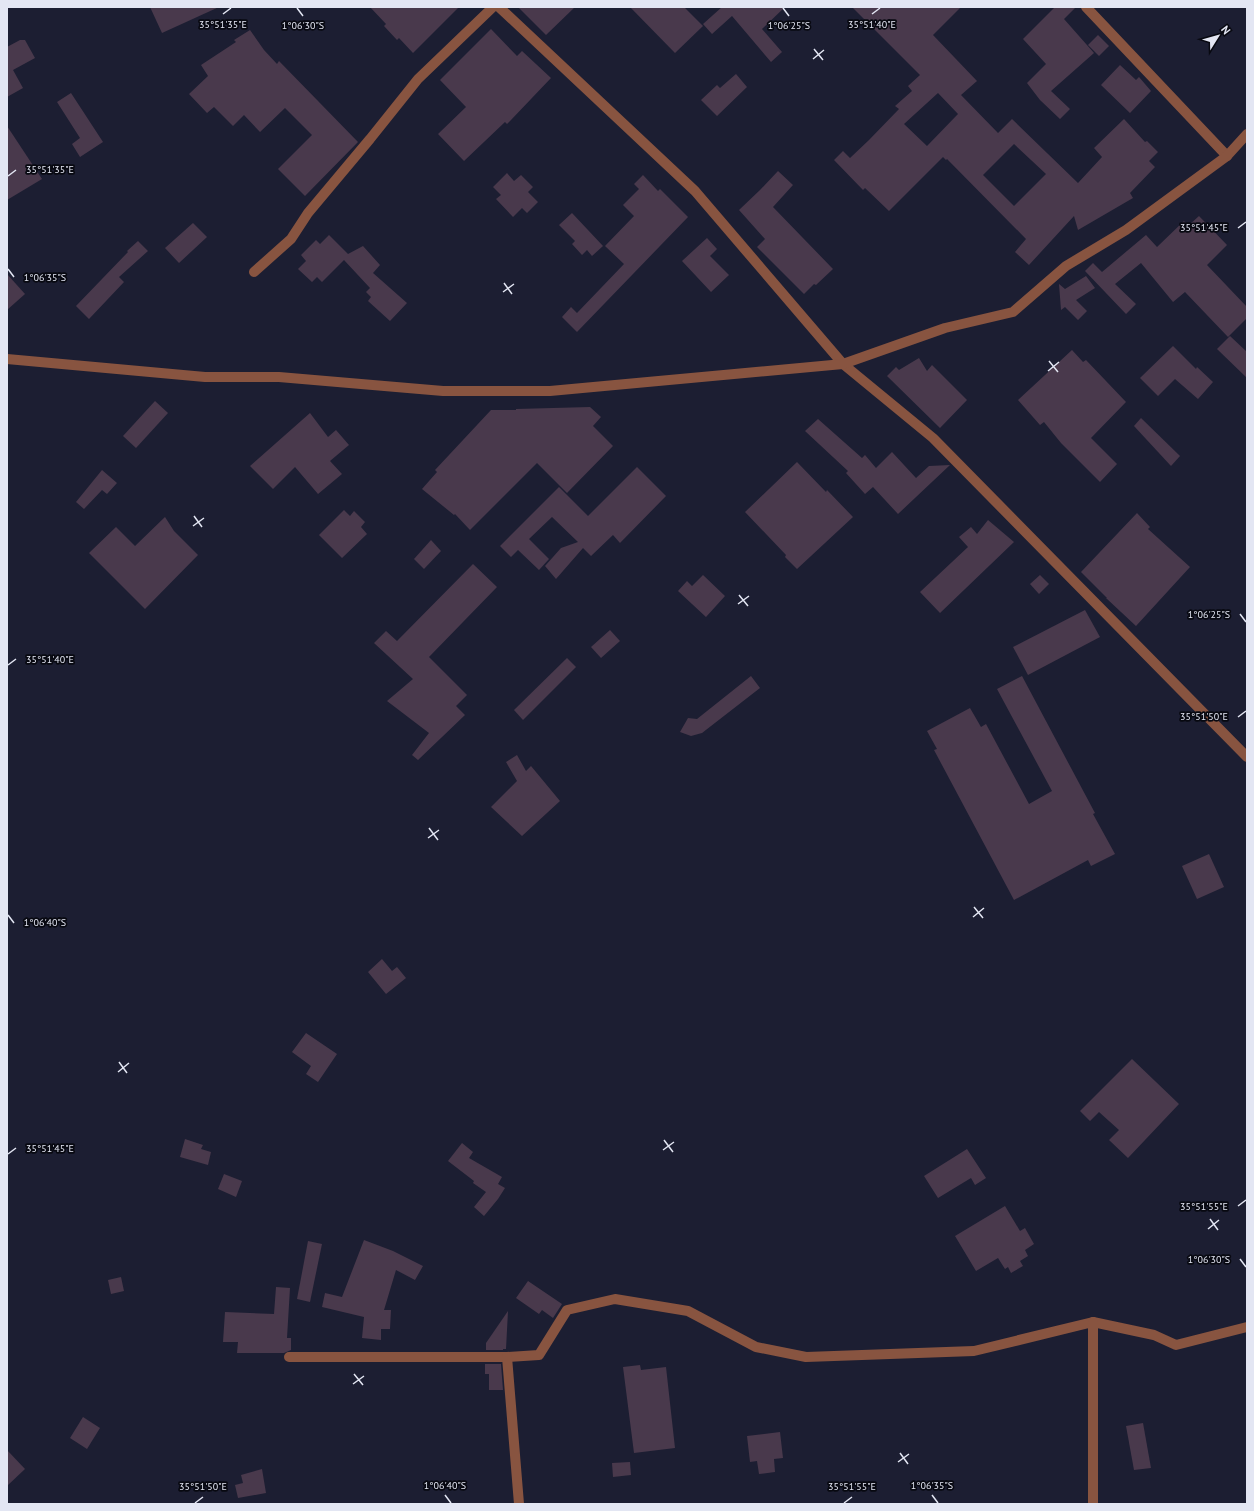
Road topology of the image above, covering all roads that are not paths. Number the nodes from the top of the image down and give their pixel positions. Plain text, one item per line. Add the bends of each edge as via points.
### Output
1 (493, 7) edge
2 (498, 7) edge
3 (1086, 7) edge
4 (1247, 134) edge
5 (1227, 156) junction
6 (254, 272) dead end
7 (7, 359) edge
8 (843, 364) junction
9 (1247, 757) edge
10 (1094, 1322) junction
11 (1247, 1327) edge
12 (289, 1357) dead end
13 (507, 1357) junction
14 (519, 1504) edge
15 (1093, 1504) edge

1 - 6 street via 418,79 308,213 291,239
2 - 8 street via 695,191
3 - 5 street
4 - 5 street
5 - 8 street via 1126,230 1066,266 1013,312 945,328
7 - 8 street via 205,377 279,377 443,392 550,391
8 - 9 street via 932,438
10 - 11 street via 1154,1335 1176,1345
10 - 13 street via 974,1351 806,1357 756,1346 688,1311 615,1299 567,1310 539,1355
10 - 15 street
12 - 13 street
13 - 14 street

